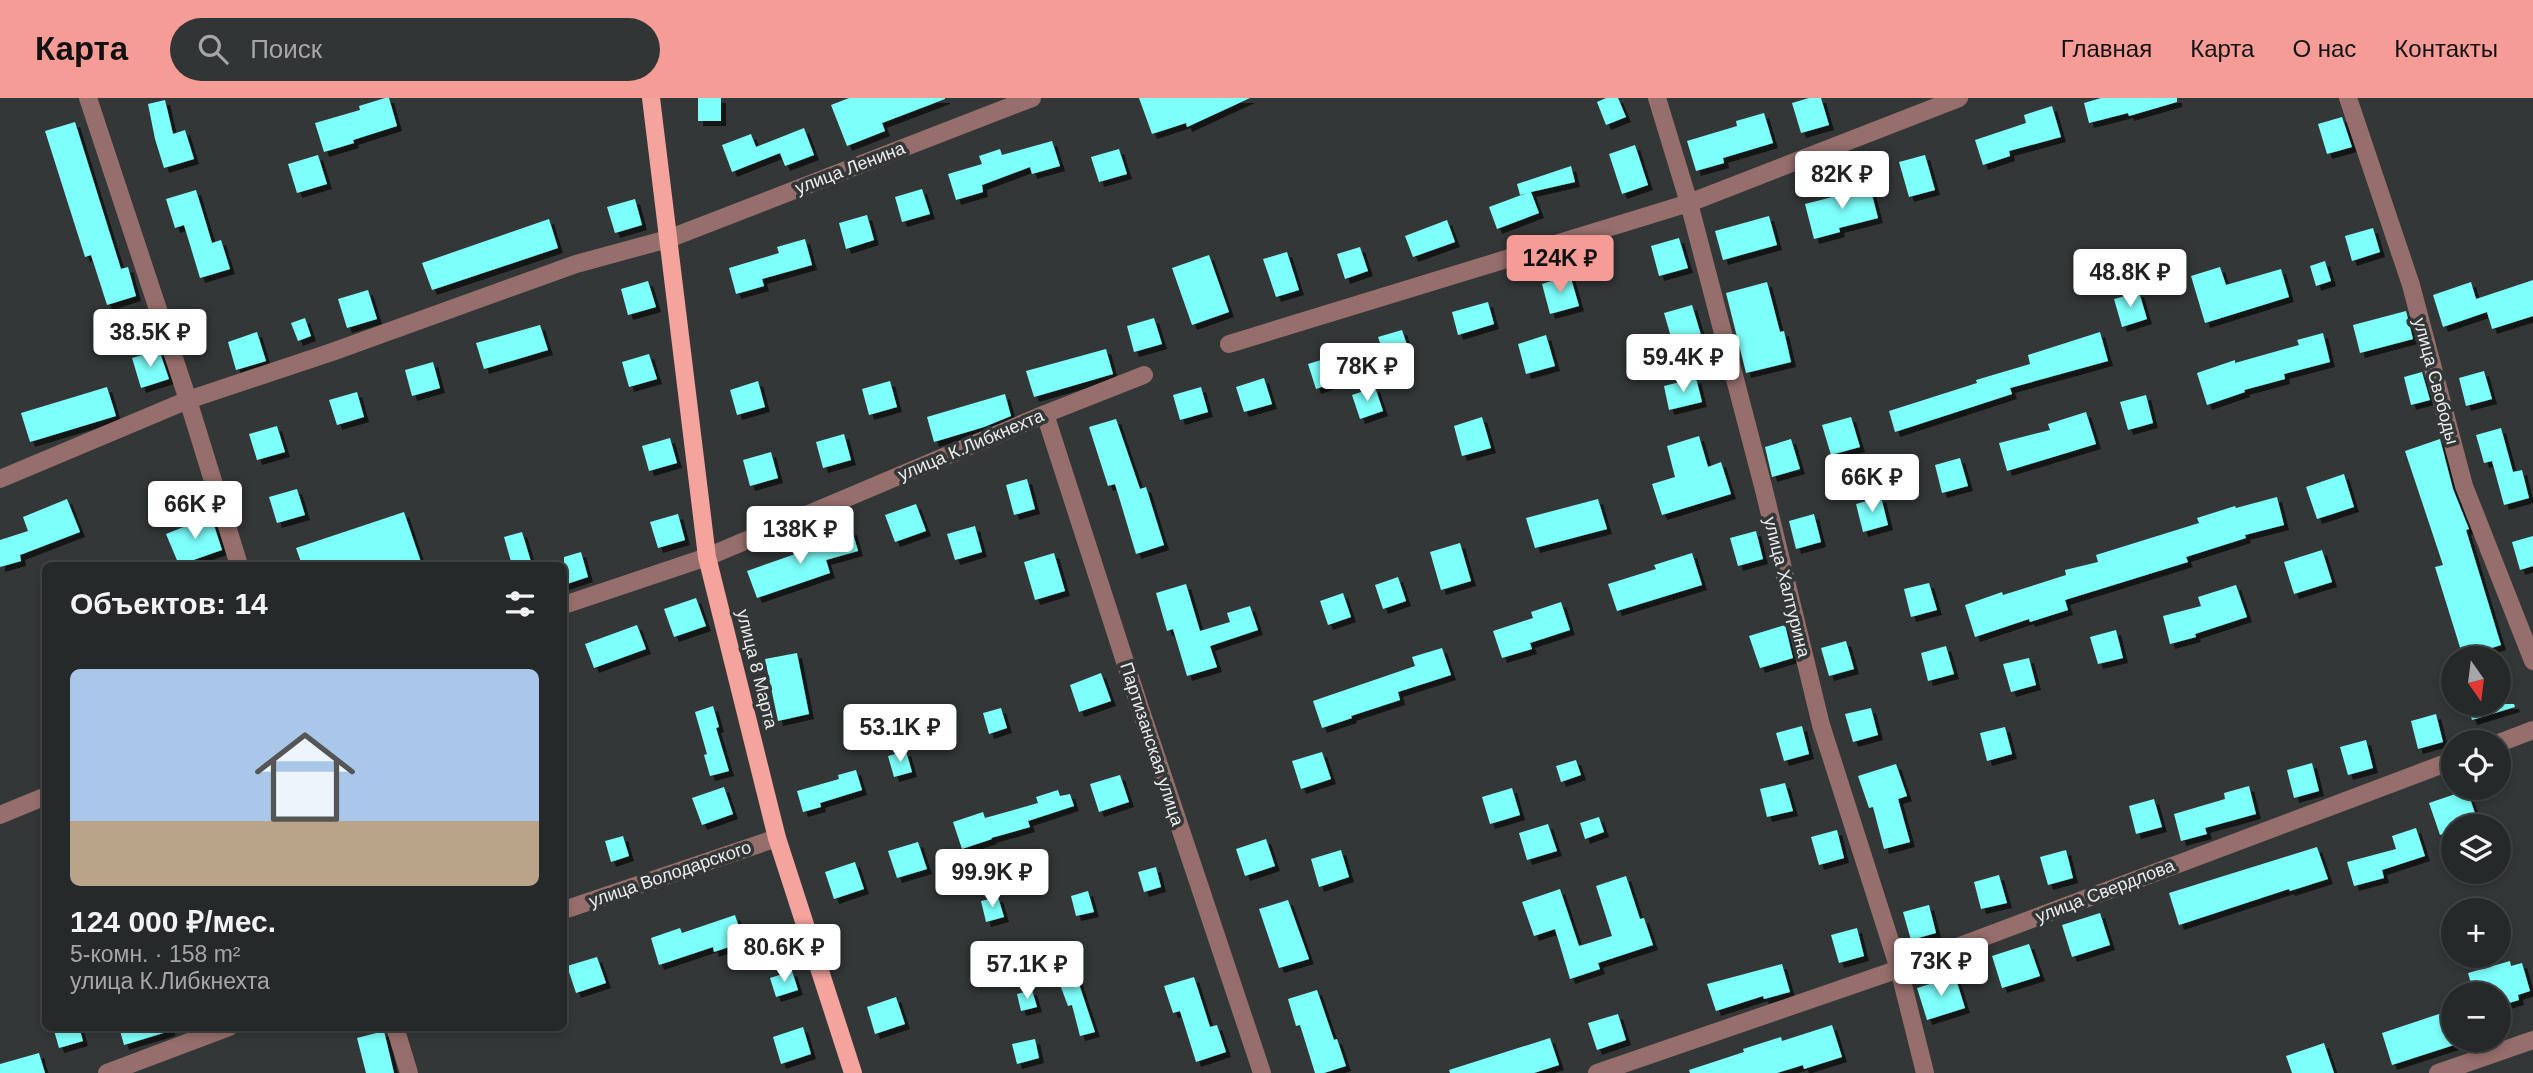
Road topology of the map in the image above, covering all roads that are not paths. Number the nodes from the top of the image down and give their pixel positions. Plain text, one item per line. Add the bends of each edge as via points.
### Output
1 (88, 98) edge
2 (651, 98) edge
3 (1032, 98) edge
4 (1657, 98) edge
5 (1959, 98) edge
6 (2348, 98) edge
7 (1689, 203) junction
8 (668, 239) junction
9 (1229, 344) dead end
10 (1144, 375) dead end
11 (188, 400) junction
12 (1045, 414) junction
13 (0, 479) edge
14 (707, 557) junction
15 (238, 562) edge
16 (567, 604) edge
17 (2533, 661) edge
18 (2533, 730) edge
19 (2511, 738) edge
20 (2441, 765) edge
21 (42, 798) edge
22 (0, 815) edge
23 (777, 838) junction
24 (567, 909) edge
25 (1899, 969) junction
26 (218, 1031) edge
27 (396, 1031) edge
28 (2533, 1040) edge
29 (107, 1073) edge
30 (409, 1073) edge
31 (853, 1073) edge
32 (1262, 1073) edge
33 (1597, 1073) edge
34 (1925, 1073) edge
35 (2438, 1073) edge

1 - 11 street
2 - 8 main road, улица 8 Марта
3 - 8 street, улица Ленина
4 - 7 street, улица Халтурина
5 - 7 street
6 - 17 street, улица Свободы via 2411,285 2464,485
7 - 9 street
7 - 25 street, улица Халтурина via 1821,725
8 - 11 street, улица Ленина via 576,264
8 - 14 main road, улица 8 Марта
10 - 12 street, улица К.Либкнехта
11 - 13 street, улица Ленина
11 - 15 street
12 - 14 street, улица К.Либкнехта
12 - 32 street, Партизанская улица
14 - 16 street, улица К.Либкнехта
14 - 23 main road, улица 8 Марта
18 - 19 street
20 - 25 street, улица Свердлова
21 - 22 street
23 - 24 street, улица Володарского
23 - 31 main road, улица 8 Марта
25 - 33 street, улица Свердлова
25 - 34 street, улица Халтурина
26 - 29 street
27 - 30 street
28 - 35 street

